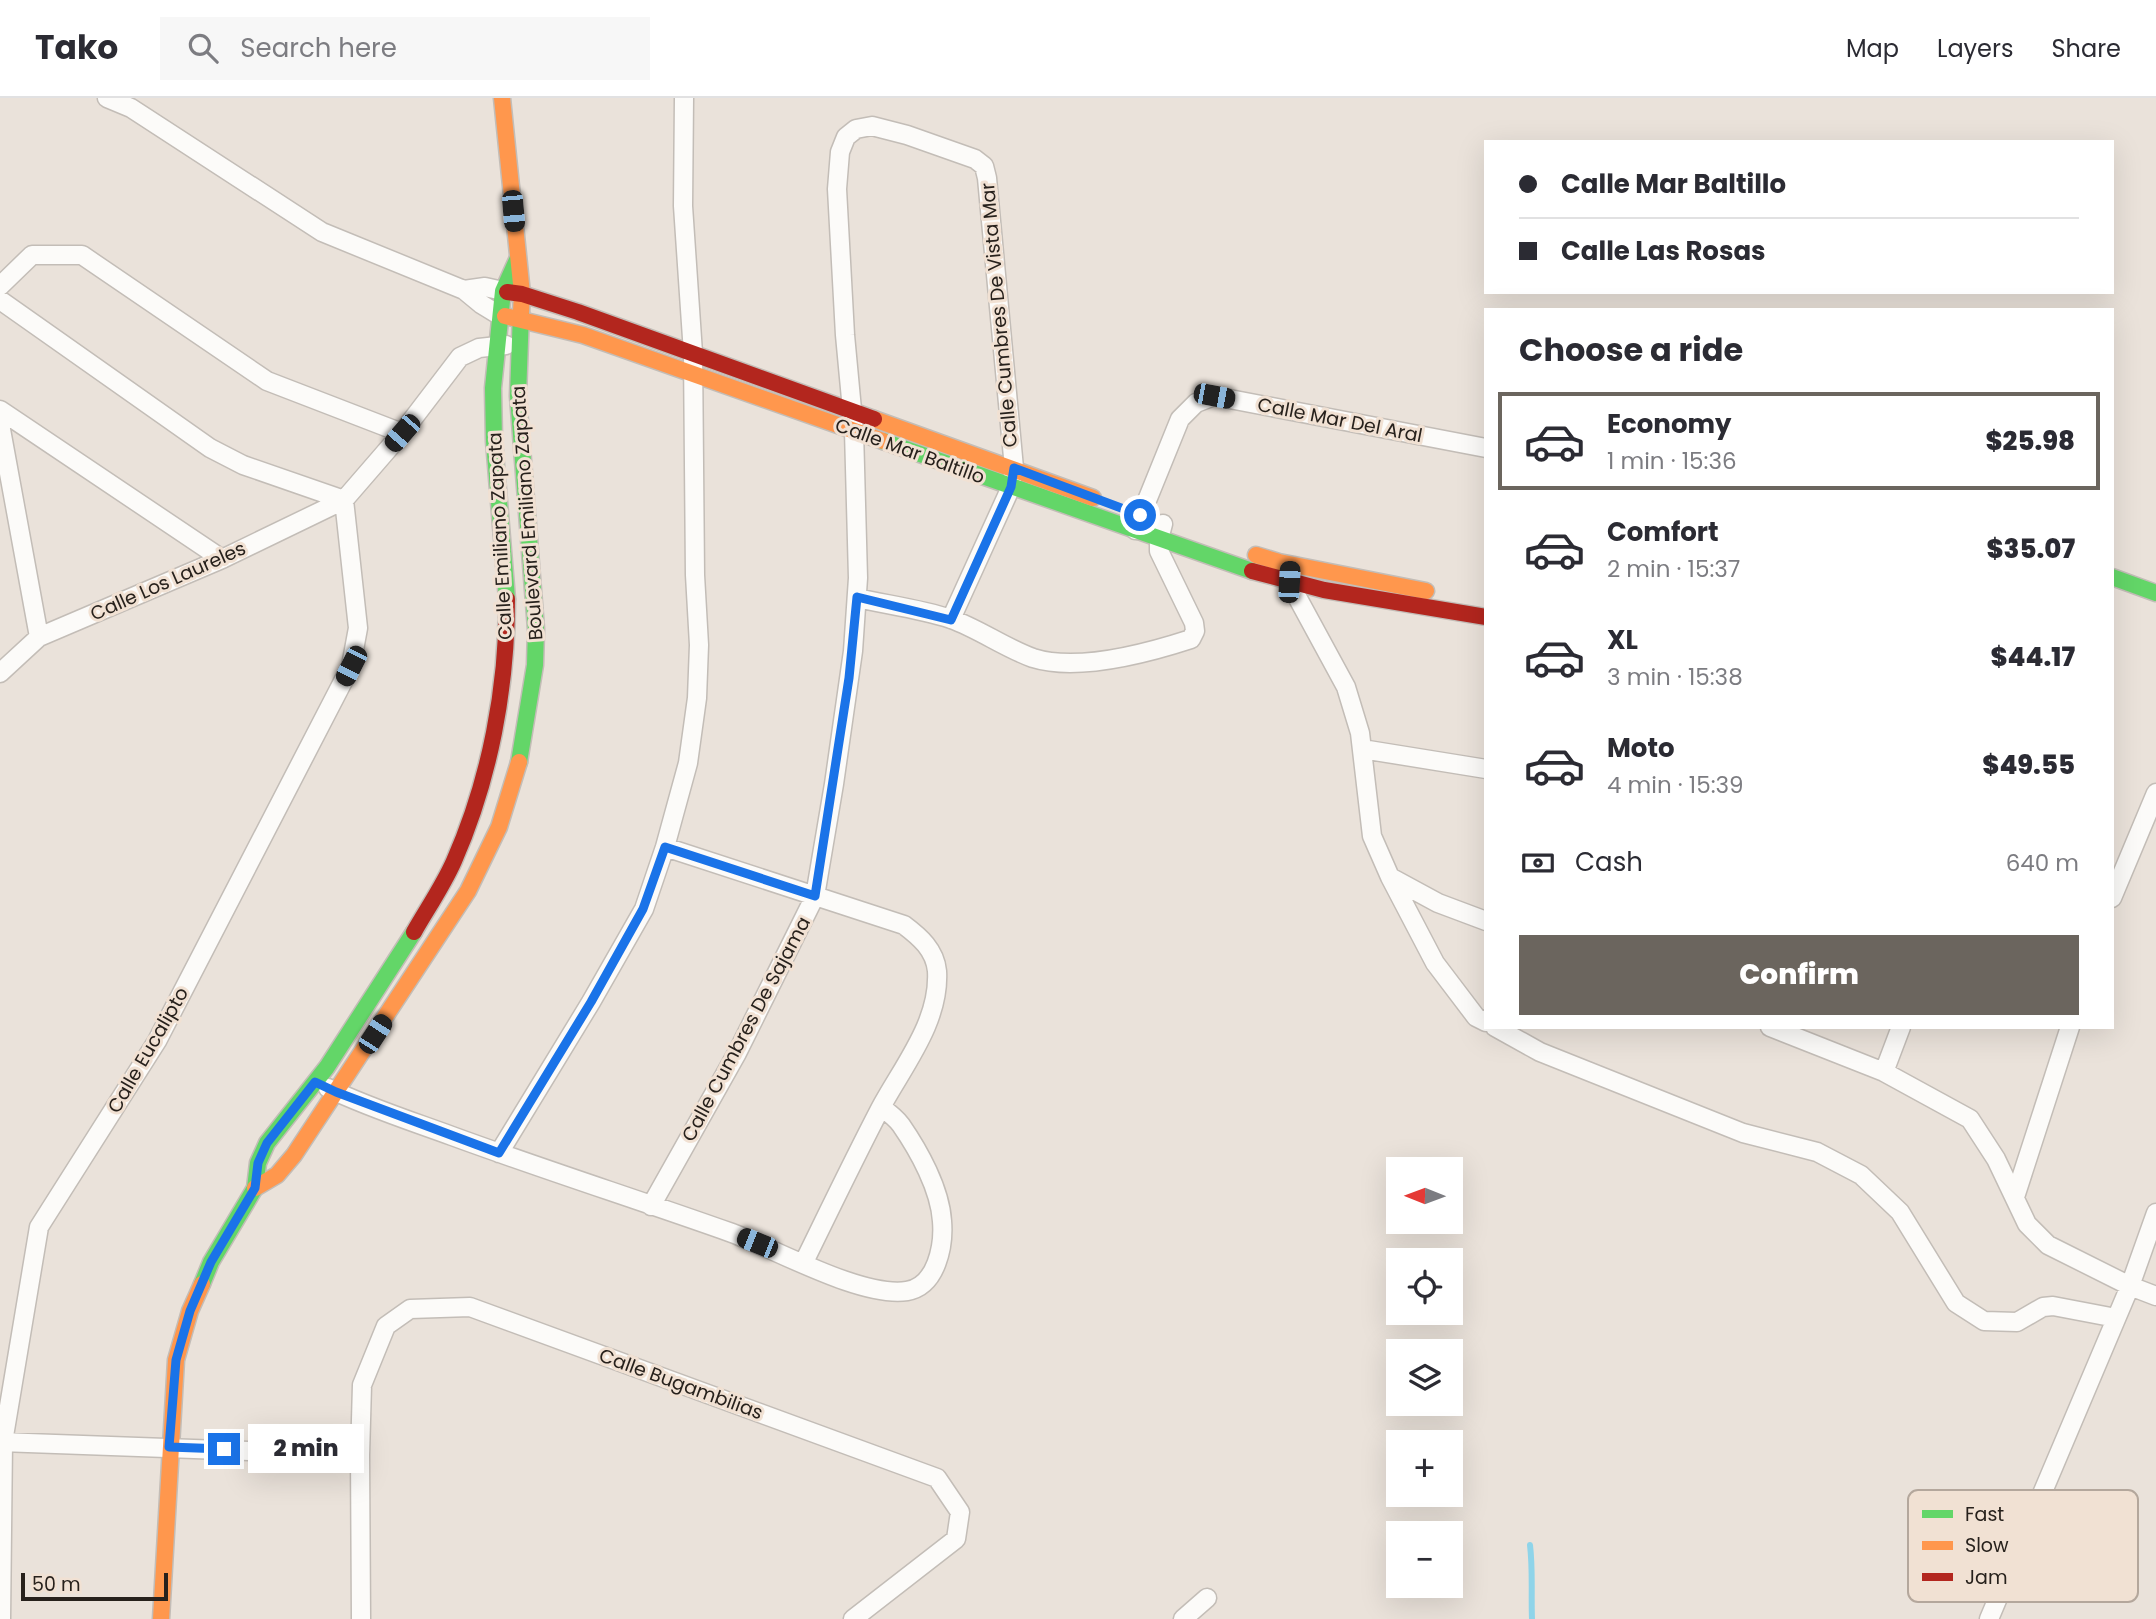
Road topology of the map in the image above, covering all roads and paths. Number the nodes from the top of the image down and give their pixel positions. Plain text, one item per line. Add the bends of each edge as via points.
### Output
1 (107, 98) edge
2 (502, 98) edge
3 (684, 98) edge
4 (984, 166) joint
5 (517, 260) junction
6 (0, 286) edge
7 (464, 290) junction
8 (503, 291) junction
9 (522, 294) junction
10 (0, 300) edge
11 (499, 315) junction
12 (519, 319) junction
13 (518, 344) junction
14 (496, 345) junction
15 (692, 353) junction
16 (692, 373) junction
17 (0, 410) edge
18 (852, 410) junction
19 (0, 424) edge
20 (854, 431) junction
21 (402, 433) junction
22 (1484, 448) edge
23 (1014, 468) junction
24 (1011, 487) junction
25 (344, 500) junction
26 (1138, 523) junction
27 (1161, 531) junction
28 (222, 559) junction
29 (1289, 573) junction
30 (2114, 578) edge
31 (2156, 593) edge
32 (857, 597) junction
33 (1484, 601) edge
34 (1484, 617) edge
35 (951, 620) junction
36 (39, 638) junction
37 (0, 673) edge
38 (1362, 749) junction
39 (1484, 769) edge
40 (2156, 793) edge
41 (665, 847) junction
42 (1390, 877) junction
43 (2114, 893) edge
44 (815, 896) junction
45 (1484, 920) edge
46 (1484, 1021) edge
47 (1499, 1029) edge
48 (1775, 1029) edge
49 (1900, 1029) edge
50 (2069, 1029) edge
51 (1884, 1072) junction
52 (315, 1082) junction
53 (336, 1092) junction
54 (881, 1107) junction
55 (499, 1153) junction
56 (255, 1188) junction
57 (2015, 1197) junction
58 (652, 1206) junction
59 (2156, 1213) edge
60 (803, 1262) junction
61 (2130, 1286) junction
62 (2156, 1296) edge
63 (2116, 1318) junction
64 (2, 1442) edge
65 (169, 1447) junction
66 (360, 1455) junction
67 (2043, 1490) edge
68 (1207, 1598) dead end
69 (1996, 1602) edge
70 (1, 1619) edge
71 (161, 1619) edge
72 (361, 1619) edge
73 (853, 1619) edge
74 (1183, 1619) edge
75 (1989, 1619) edge

1 - 7 street via 131,107 322,232
2 - 5 main road, Boulevard Emiliano Zapata
3 - 15 street via 683,206
4 - 18 street, Calle Cumbres De Sajama via 975,159 873,126 856,129 846,137 837,189
4 - 23 street, Calle Cumbres De Vista Mar
5 - 8 main road, Boulevard Emiliano Zapata
5 - 9 main road, Boulevard Emiliano Zapata
6 - 21 street via 32,254 82,255 267,381
7 - 8 street
7 - 11 street
8 - 9 main road, Calle Mar Baltillo
8 - 11 main road, Calle Emiliano Zapata
9 - 12 main road, Boulevard Emiliano Zapata
9 - 15 main road, Calle Mar Baltillo
10 - 25 street via 211,448 243,465
11 - 12 main road, Calle Mar Baltillo
11 - 14 main road, Calle Emiliano Zapata
12 - 13 main road, Boulevard Emiliano Zapata
12 - 16 main road, Calle Mar Baltillo via 583,335
13 - 14 street
13 - 53 main road, Boulevard Emiliano Zapata via 536,629 520,758 499,827 468,891
14 - 21 street via 460,357
14 - 52 main road, Calle Emiliano Zapata via 494,441 507,645 490,752 453,863
15 - 16 street
15 - 18 main road, Calle Mar Baltillo
16 - 20 main road, Calle Mar Baltillo
16 - 41 street via 697,698 688,763
17 - 28 street
18 - 20 street, Calle Cumbres De Sajama
18 - 23 main road, Calle Mar Baltillo
19 - 36 street
20 - 24 main road, Calle Mar Baltillo
20 - 32 street, Calle Cumbres De Sajama
21 - 25 street
22 - 26 street, Calle Mar Del Aral via 1214,396 1196,403 1180,419
23 - 24 street, Calle Cumbres De Vista Mar
23 - 26 main road, Calle Mar Baltillo
24 - 26 main road, Calle Mar Baltillo
24 - 35 street, Calle Cumbres De Vista Mar
25 - 28 street, Calle Los Laureles
25 - 64 street, Calle Eucalipto via 358,628 351,666 157,1041 39,1227
26 - 27 main road, Calle Mar Baltillo
27 - 29 main road, Calle Mar Baltillo via 1201,538
27 - 35 street via 1159,551 1194,623 1191,639 1150,653 1055,662 1034,658
28 - 36 street, Calle Los Laureles
29 - 33 main road, Calle Mar Baltillo
29 - 34 main road, Calle Mar Baltillo via 1349,594
29 - 38 street via 1346,687
30 - 31 main road
32 - 35 street
32 - 44 street, Calle Cumbres De Sajama
36 - 37 street, Calle Los Laureles
38 - 39 street
38 - 42 street via 1372,836
40 - 43 street
41 - 44 street
41 - 55 street via 643,909
42 - 45 street via 1438,904
42 - 46 street via 1435,963 1476,1017
44 - 54 street via 904,925 932,951 937,970 928,1023
44 - 58 street, Calle Cumbres De Sajama via 737,1053
47 - 63 street via 1540,1052 1743,1133 1817,1152 1861,1175 1900,1212 1956,1303 1984,1321 2017,1322 2053,1306
48 - 51 street
49 - 51 street
50 - 57 street
51 - 57 street via 1970,1119
52 - 53 street
52 - 56 main road, Calle Emiliano Zapata via 267,1143 258,1163
53 - 55 street
53 - 56 main road, Boulevard Emiliano Zapata via 294,1155 277,1175
54 - 60 street
54 - 60 street via 900,1123 926,1170 941,1211 944,1240 937,1264 911,1290 893,1292 860,1286
55 - 58 street
56 - 65 main road, Calle Emiliano Zapata via 211,1262 190,1311 176,1360
57 - 61 street via 2027,1224 2048,1245
58 - 60 street
59 - 61 street
61 - 62 street
61 - 63 street
63 - 67 street
64 - 65 street
64 - 70 street, Calle Eucalipto
65 - 66 street
65 - 71 main road, Calle Emiliano Zapata
66 - 72 street
66 - 73 street, Calle Bugambilias via 362,1385 386,1326 410,1310 470,1307 937,1478 960,1512 956,1539
68 - 74 street
69 - 75 street

